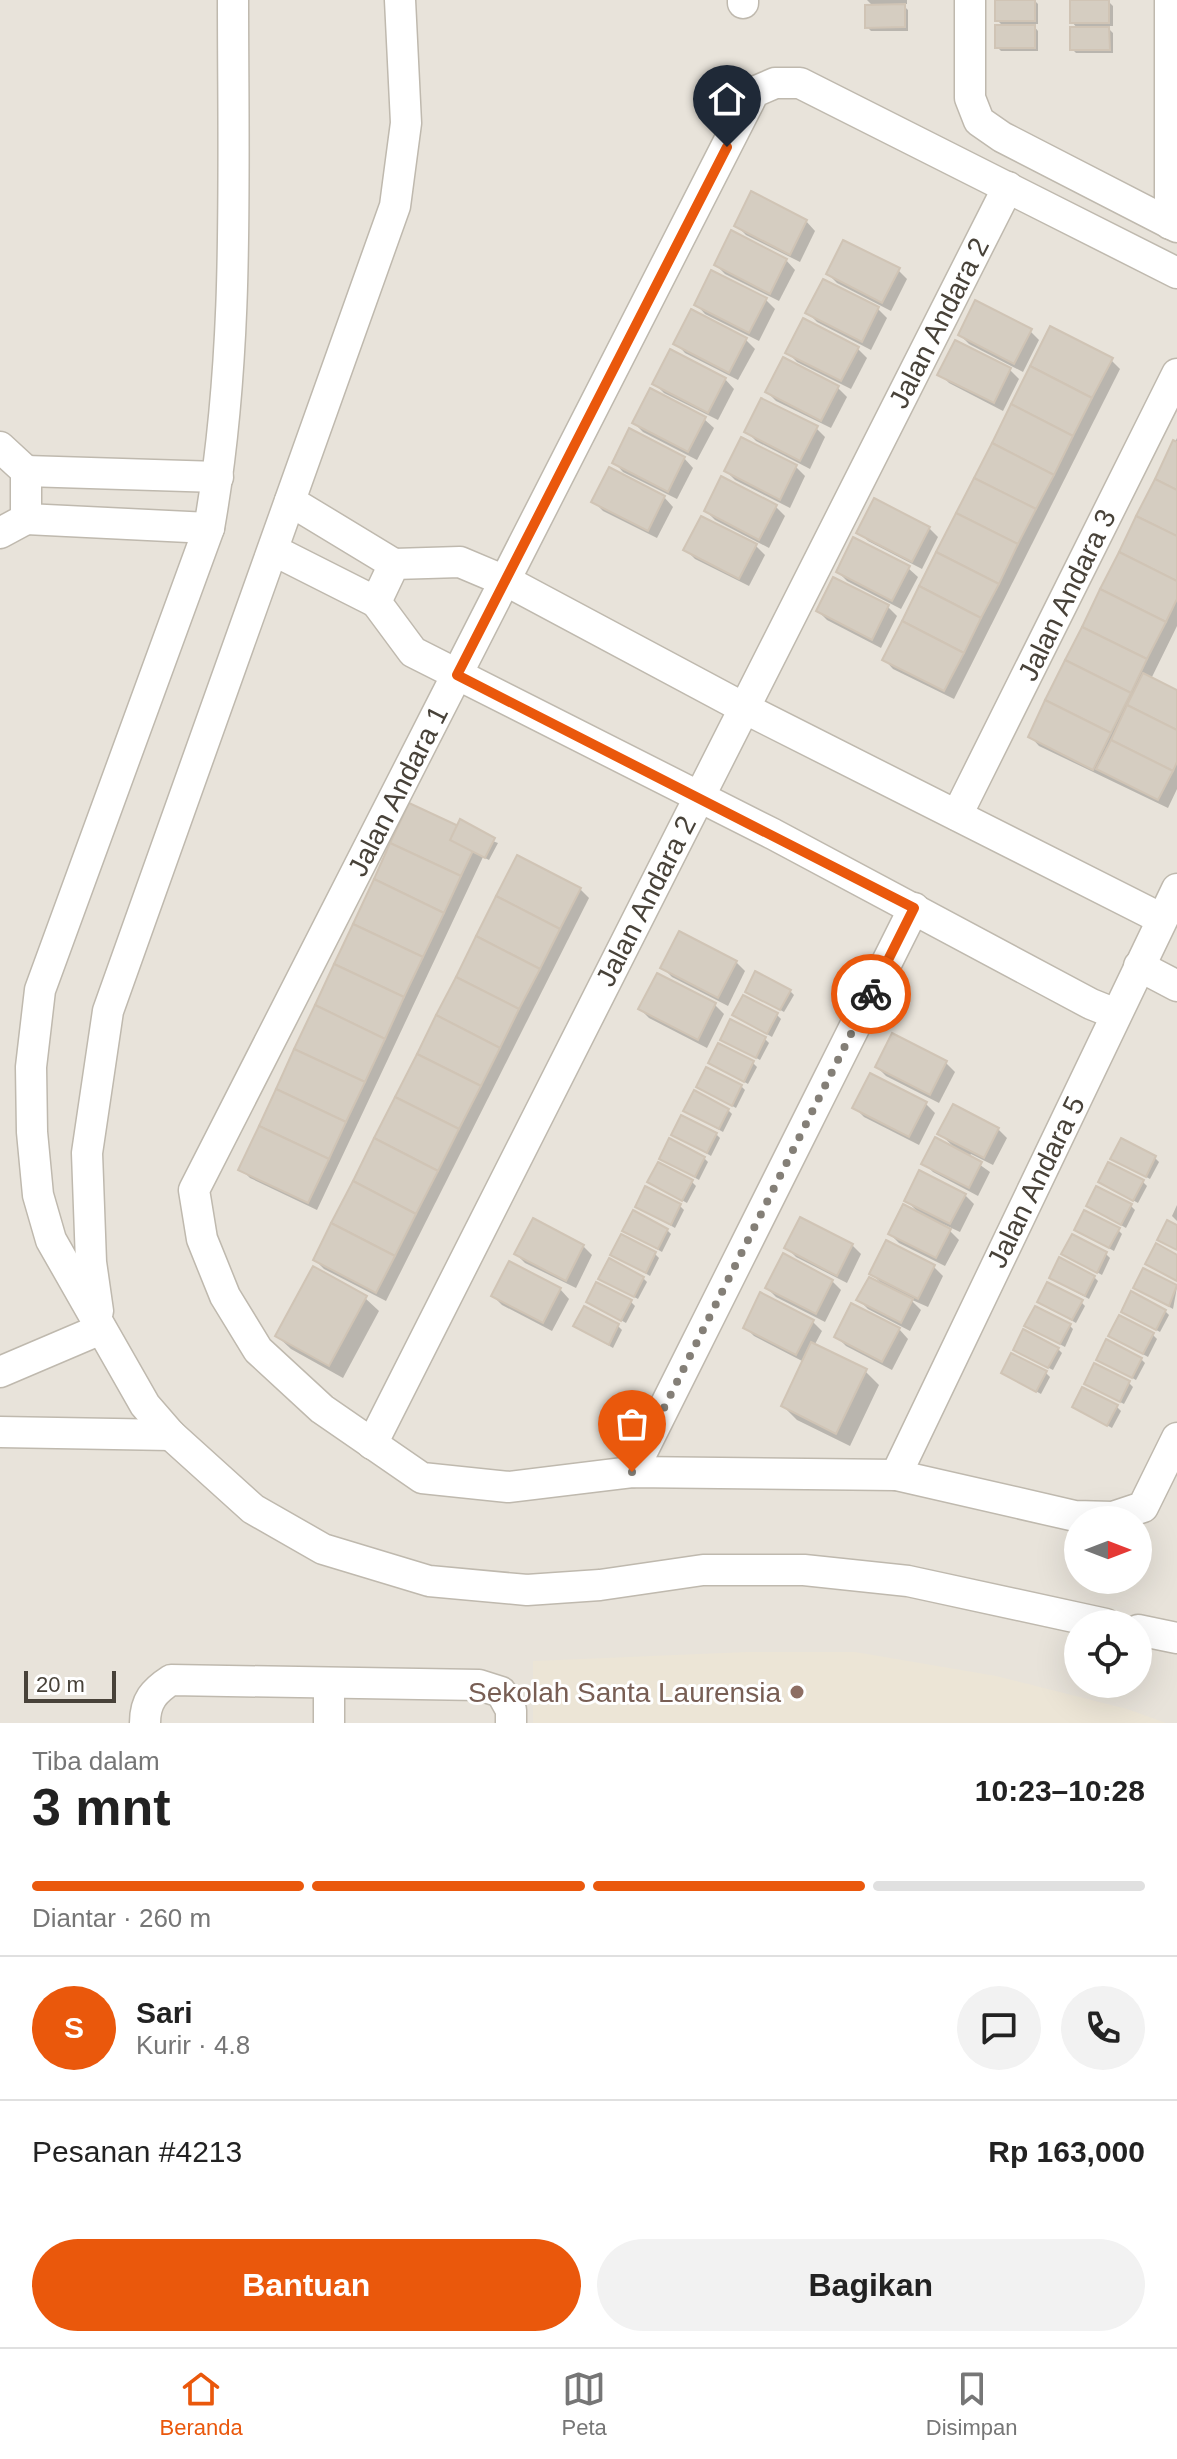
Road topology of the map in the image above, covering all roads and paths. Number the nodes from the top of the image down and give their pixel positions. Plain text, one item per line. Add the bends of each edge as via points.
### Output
1 (233, 0) edge
2 (400, 0) edge
3 (970, 0) edge
4 (1170, 0) edge
5 (1173, 54) edge
6 (1008, 187) junction
7 (1174, 226) edge
8 (1177, 273) edge
9 (1177, 374) edge
10 (0, 447) edge
11 (26, 471) junction
12 (218, 477) junction
13 (290, 501) junction
14 (13, 526) edge
15 (209, 528) junction
16 (273, 550) junction
17 (394, 564) junction
18 (505, 581) junction
19 (376, 602) junction
20 (457, 675) junction
21 (744, 708) junction
22 (699, 797) junction
23 (957, 815) junction
24 (1177, 889) edge
25 (914, 908) junction
26 (1162, 919) junction
27 (1139, 966) junction
28 (1177, 986) edge
29 (1116, 1014) junction
30 (101, 1329) junction
31 (0, 1372) edge
32 (0, 1432) edge
33 (171, 1435) junction
34 (1177, 1438) edge
35 (372, 1444) junction
36 (632, 1472) junction
37 (896, 1475) junction
38 (1064, 1615) edge
39 (1152, 1633) edge
40 (1177, 1638) edge
41 (329, 1683) junction
42 (145, 1717) edge
43 (329, 1723) edge
44 (511, 1723) edge

1 - 12 street via 233,298
2 - 13 street via 406,123 395,206
3 - 7 street via 970,98 979,121
4 - 5 street
5 - 7 street
6 - 8 street
6 - 18 street, Jalan Andara 1 via 800,83 775,83 754,92
6 - 21 street, Jalan Andara 2
9 - 23 street, Jalan Andara 3
10 - 11 street
11 - 12 street
11 - 14 street
12 - 15 street
13 - 16 street
13 - 17 street
14 - 15 street
15 - 30 street via 40,990 31,1067 38,1195 51,1240
16 - 19 street
16 - 30 street via 108,1011 87,1153 91,1262
17 - 18 street via 460,562
17 - 19 street
18 - 20 street, Jalan Andara 1
18 - 21 street
19 - 20 street via 413,652
20 - 22 street
20 - 35 street, Jalan Andara 1 via 194,1190 202,1239 225,1296 258,1350 322,1409
21 - 22 street, Jalan Andara 2
21 - 23 street
22 - 25 street
22 - 35 street, Jalan Andara 2
23 - 26 street
24 - 26 street, Jalan Andara 5
25 - 29 street
25 - 36 street
26 - 27 street, Jalan Andara 5
27 - 28 street
27 - 29 street, Jalan Andara 5
29 - 37 street, Jalan Andara 5
30 - 31 street
30 - 33 street via 145,1405
32 - 33 street
33 - 38 street via 253,1509 323,1549 429,1581 527,1590 703,1570 804,1570 908,1581
34 - 37 street via 1143,1507 1113,1517 1075,1516
35 - 36 street via 422,1478 508,1487
36 - 37 street
39 - 40 street
41 - 42 street via 171,1680 155,1690
41 - 43 street
41 - 44 street via 479,1685 501,1692

